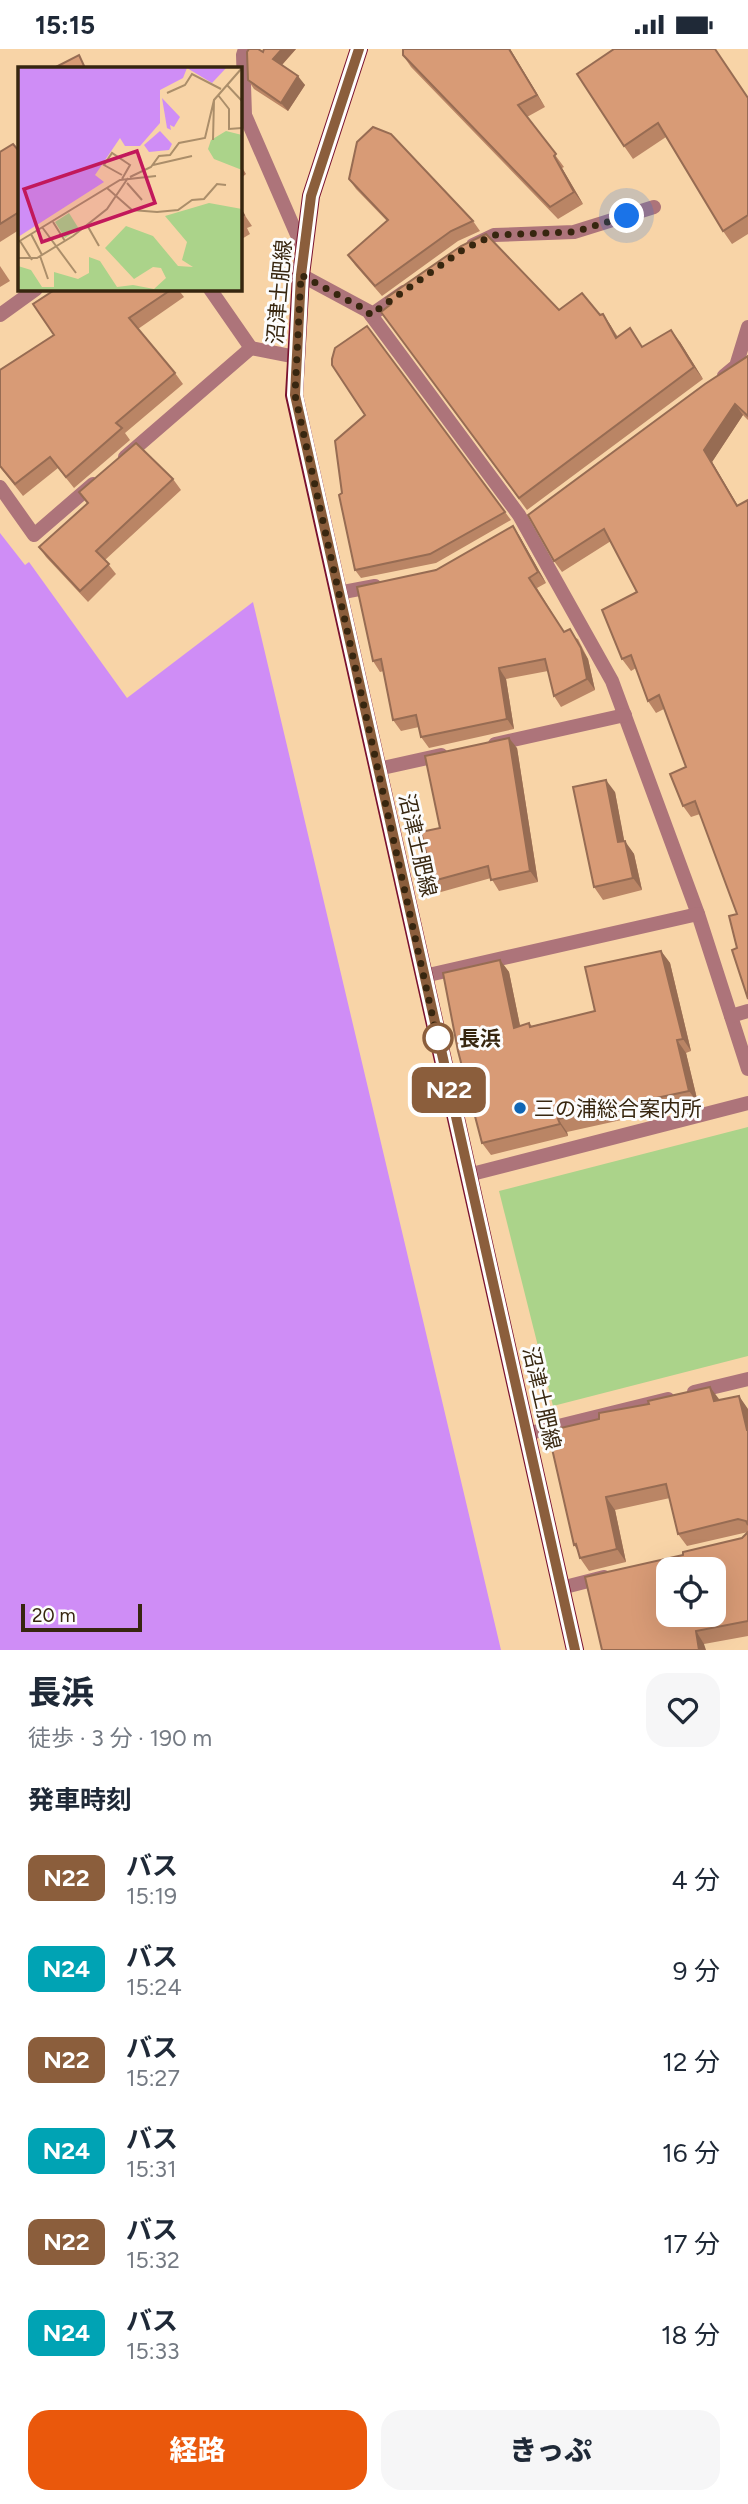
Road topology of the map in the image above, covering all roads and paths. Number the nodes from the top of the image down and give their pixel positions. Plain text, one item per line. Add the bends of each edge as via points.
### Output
1 (245, 49) edge
2 (359, 49) edge
3 (654, 207) dead end
4 (464, 249) edge
5 (304, 252) junction
6 (301, 275) junction
7 (412, 286) edge
8 (33, 291) edge
9 (211, 291) edge
10 (0, 315) edge
11 (370, 315) junction
12 (748, 327) edge
13 (251, 348) junction
14 (296, 357) junction
15 (714, 383) edge
16 (0, 487) edge
17 (389, 583) edge
18 (338, 593) junction
19 (625, 715) junction
20 (482, 747) edge
21 (456, 752) edge
22 (378, 769) junction
23 (698, 914) junction
24 (424, 976) junction
25 (748, 1011) edge
26 (731, 1016) junction
27 (748, 1069) edge
28 (748, 1103) edge
29 (468, 1175) junction
30 (748, 1379) edge
31 (526, 1434) junction
32 (614, 1575) edge
33 (561, 1588) junction
34 (575, 1650) edge

1 - 5 street via 246,115
2 - 5 main road, 沼津土肥線 via 311,196
3 - 4 street via 574,232 494,235
5 - 6 main road, 沼津土肥線
6 - 11 street
6 - 14 main road, 沼津土肥線
7 - 11 street
8 - 10 street
9 - 13 street
11 - 19 street via 524,523 612,681
12 - 15 street via 736,366
13 - 14 street
13 - 16 street via 34,535
14 - 18 main road, 沼津土肥線 via 295,395
17 - 18 street
18 - 22 main road, 沼津土肥線
19 - 20 street
19 - 23 street
21 - 22 street
22 - 24 main road, 沼津土肥線
23 - 24 street
23 - 26 street
24 - 29 main road, 沼津土肥線
25 - 26 street
26 - 27 street
28 - 29 street
29 - 31 main road, 沼津土肥線
30 - 31 street
31 - 33 main road, 沼津土肥線
32 - 33 street
33 - 34 main road, 沼津土肥線

